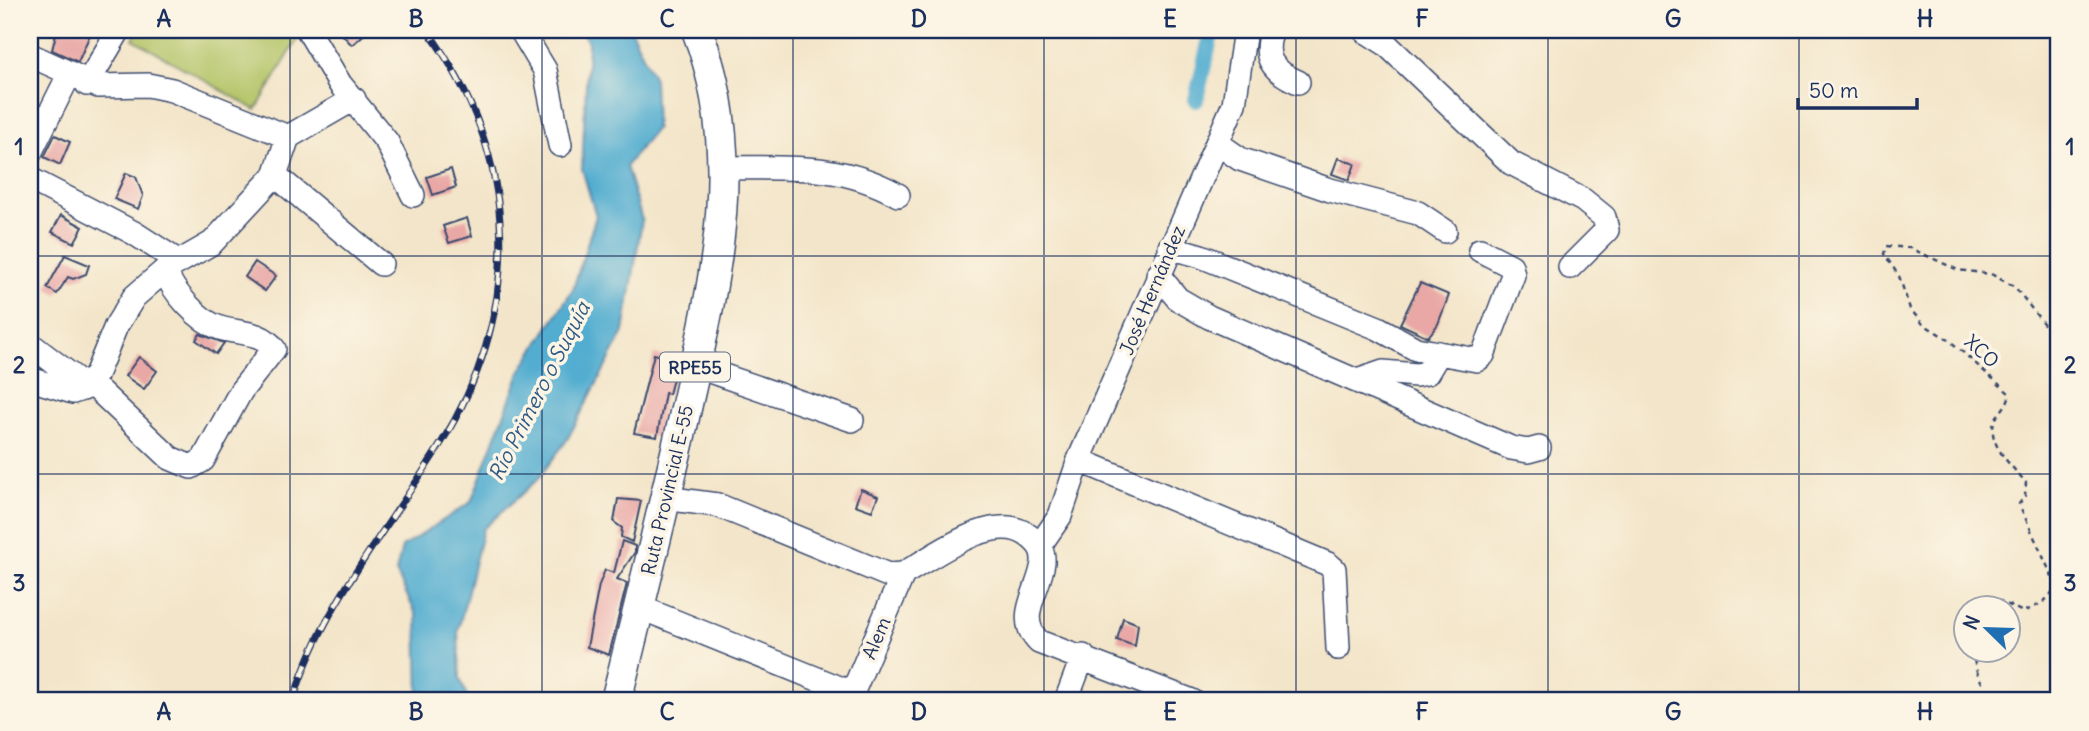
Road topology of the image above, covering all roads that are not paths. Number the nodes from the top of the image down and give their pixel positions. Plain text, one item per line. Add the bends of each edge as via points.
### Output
1 (119, 30) edge
2 (308, 30) edge
3 (521, 30) edge
4 (697, 30) edge
5 (1245, 30) edge
6 (1272, 30) edge
7 (1364, 30) edge
8 (30, 55) edge
9 (78, 80) junction
10 (1298, 82) dead end
11 (355, 99) junction
12 (288, 137) junction
13 (1217, 143) junction
14 (560, 145) dead end
15 (30, 153) edge
16 (724, 168) junction
17 (275, 175) junction
18 (30, 179) edge
19 (413, 195) dead end
20 (898, 195) dead end
21 (1445, 230) dead end
22 (1170, 247) junction
23 (1480, 250) dead end
24 (380, 264) dead end
25 (172, 266) junction
26 (1570, 267) dead end
27 (1158, 275) junction
28 (30, 344) edge
29 (1439, 353) junction
30 (695, 366) junction
31 (30, 379) edge
32 (1357, 381) junction
33 (87, 386) junction
34 (852, 420) dead end
35 (1539, 448) dead end
36 (1079, 460) junction
37 (665, 498) junction
38 (1040, 545) junction
39 (903, 574) junction
40 (639, 607) junction
41 (1338, 648) dead end
42 (1083, 656) junction
43 (851, 697) edge
44 (616, 701) edge
45 (1066, 701) edge
46 (1192, 701) edge

1 - 9 street
2 - 11 street via 340,84
3 - 14 street via 545,70
4 - 16 main road, Ruta Provincial E-55 / RPE55 via 718,108
5 - 13 street, José Hernández via 1240,84
6 - 10 street via 1267,54 1270,64
7 - 26 street via 1386,44 1511,163 1583,200 1604,217 1607,230
8 - 9 street
9 - 12 street via 103,87 160,86
9 - 15 street
11 - 12 street
11 - 19 street via 387,142
12 - 17 street
13 - 21 street via 1240,159 1330,190 1418,213
13 - 22 street, José Hernández
16 - 20 street via 821,169 853,174
16 - 30 main road, Ruta Provincial E-55 / RPE55 via 718,255
17 - 24 street
17 - 25 street via 212,243
18 - 25 street via 134,233
22 - 27 street, José Hernández
22 - 29 street via 1378,328 1416,349
23 - 29 street via 1511,266 1513,275 1487,344 1478,360
25 - 33 street via 125,309
25 - 33 street via 174,292 218,328 247,332 271,345 273,355 241,391 203,460 191,467 170,458
27 - 32 street via 1191,308
27 - 36 street, José Hernández
28 - 33 street
29 - 32 street via 1427,373 1383,372
30 - 34 street
30 - 37 main road, Ruta Provincial E-55 / RPE55
31 - 33 street via 66,392
32 - 35 street via 1511,449
36 - 38 street, José Hernández via 1060,516
36 - 41 street via 1328,564 1334,569
37 - 39 street via 717,505 874,571
37 - 40 main road, Ruta Provincial E-55 / RPE55
38 - 39 street via 1009,526 991,527
38 - 42 street via 1043,561 1026,620 1039,642
39 - 43 street, Alem
40 - 43 street
40 - 44 main road, Ruta Provincial E-55 / RPE55
42 - 45 street
42 - 46 street

